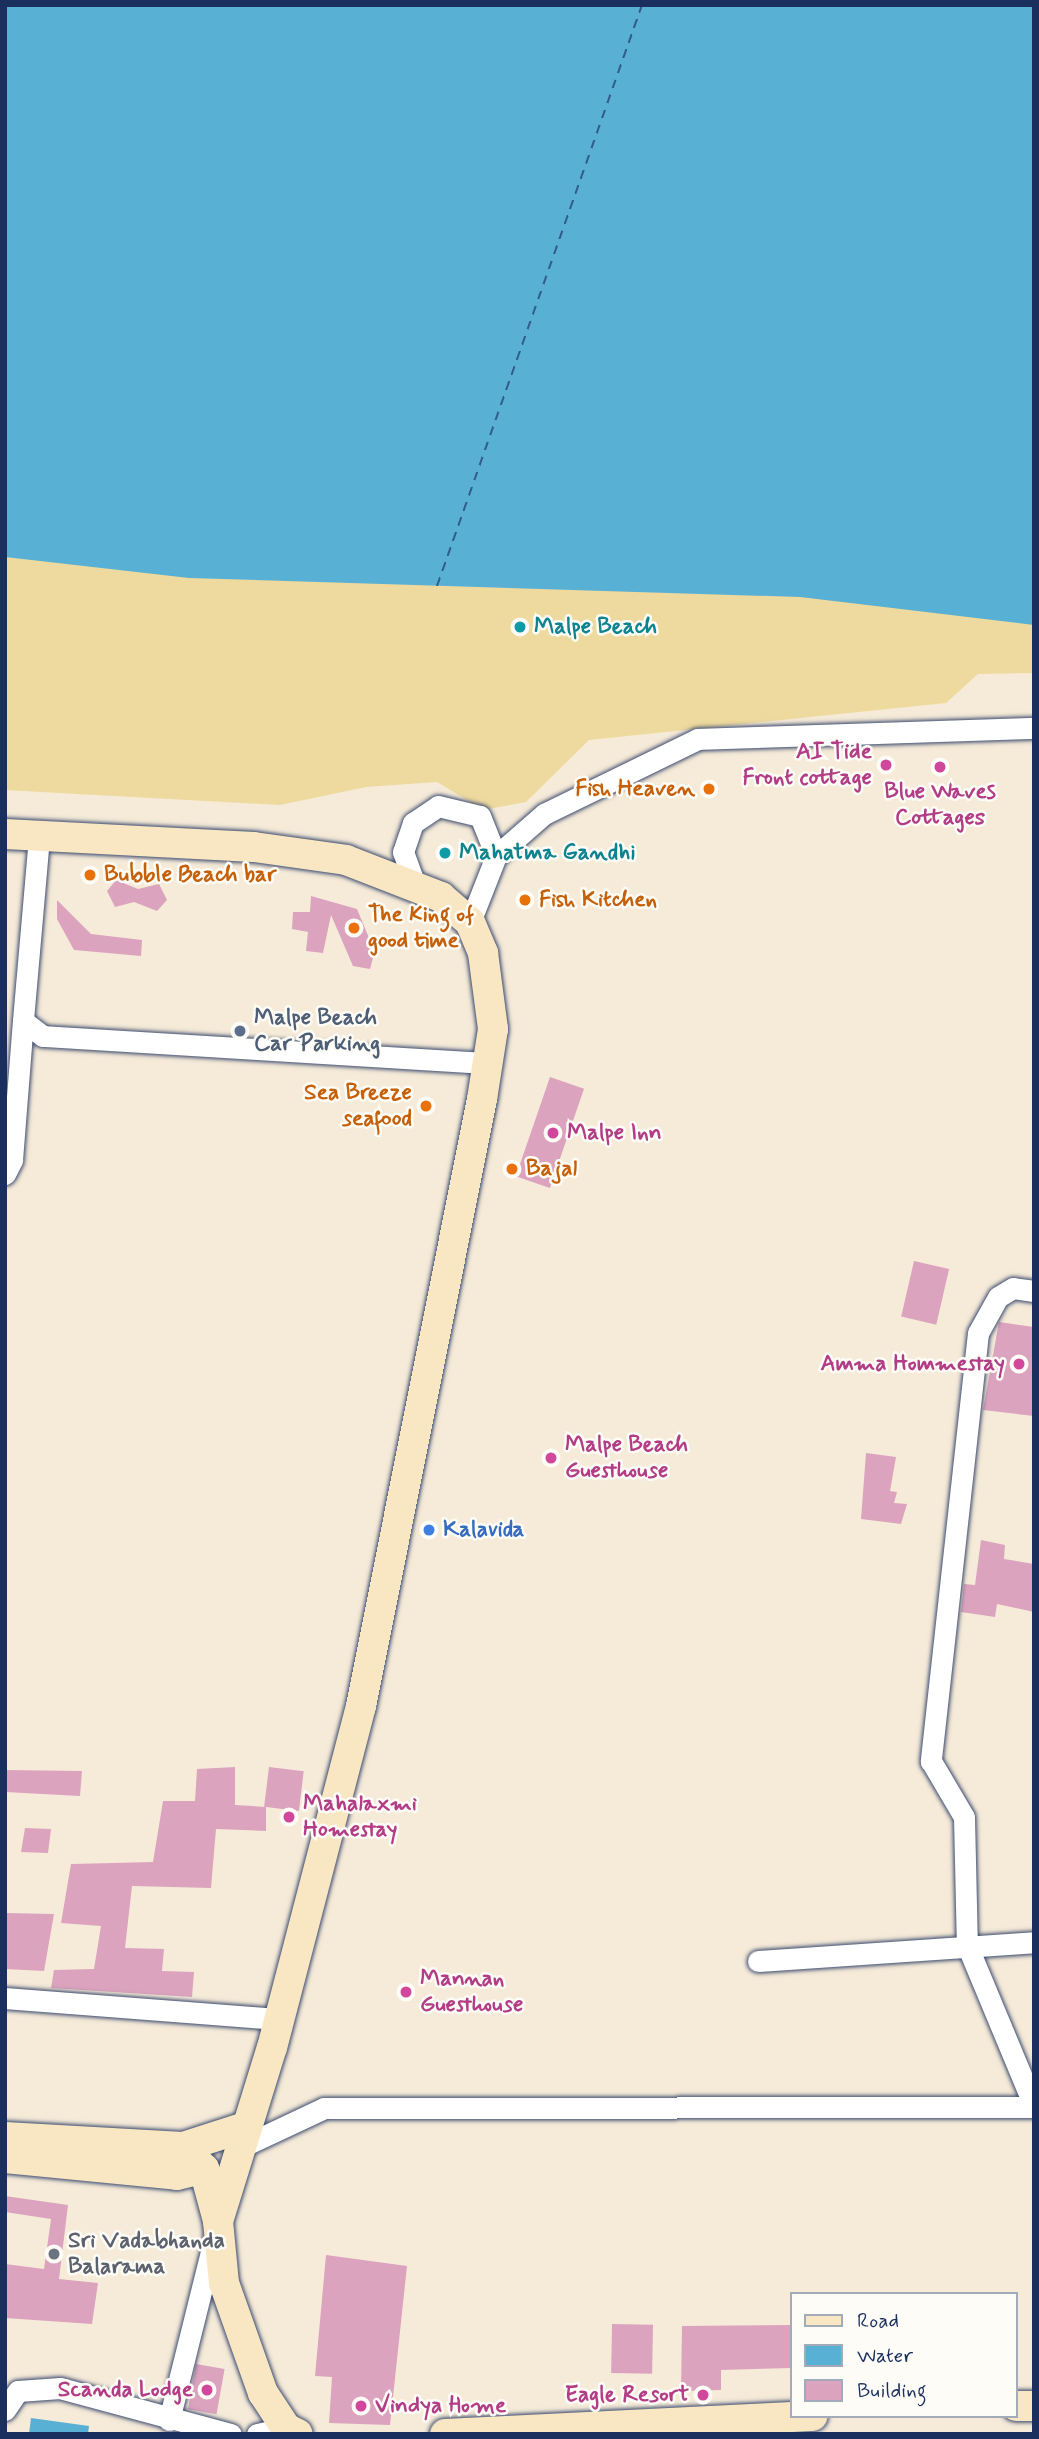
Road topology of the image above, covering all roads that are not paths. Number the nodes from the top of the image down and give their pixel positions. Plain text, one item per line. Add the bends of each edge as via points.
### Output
1 (1034, 728) edge
2 (5, 834) edge
3 (39, 837) junction
4 (496, 856) junction
5 (414, 882) junction
6 (484, 883) junction
7 (441, 897) junction
8 (470, 922) junction
9 (23, 1021) junction
10 (488, 1063) junction
11 (5, 1174) edge
12 (1034, 1291) edge
13 (1034, 1942) edge
14 (967, 1945) junction
15 (758, 1961) dead end
16 (5, 1998) edge
17 (280, 2019) junction
18 (1034, 2107) edge
19 (5, 2137) edge
20 (240, 2139) junction
21 (183, 2147) junction
22 (5, 2158) edge
23 (204, 2169) junction
24 (218, 2221) junction
25 (5, 2410) edge
26 (790, 2418) edge
27 (169, 2420) junction
28 (676, 2428) edge
29 (292, 2431) edge
30 (231, 2434) edge
31 (257, 2434) edge
32 (444, 2434) edge

1 - 4 street via 698,739 544,814
2 - 3 street
3 - 5 street via 254,847 346,860
3 - 9 street
4 - 5 street via 480,816 438,806 413,823 406,837 403,852
4 - 6 street
5 - 7 street
6 - 7 street via 457,898
6 - 8 street
7 - 8 street
8 - 10 street via 486,978 493,1029
9 - 10 street via 43,1036
9 - 11 street via 12,1160
10 - 17 street via 361,1706
12 - 14 street via 1013,1288 998,1297 978,1333 932,1712 931,1761 964,1818
13 - 14 street
14 - 15 street
14 - 18 street
16 - 17 street
17 - 20 street
18 - 20 street via 324,2108
19 - 21 street
20 - 21 street
20 - 24 street
21 - 23 street
22 - 23 street via 177,2175
23 - 24 street
24 - 27 street
24 - 29 street via 224,2283 263,2393
25 - 27 street via 18,2391 60,2388
26 - 28 street
27 - 30 street
28 - 32 street
29 - 31 street

